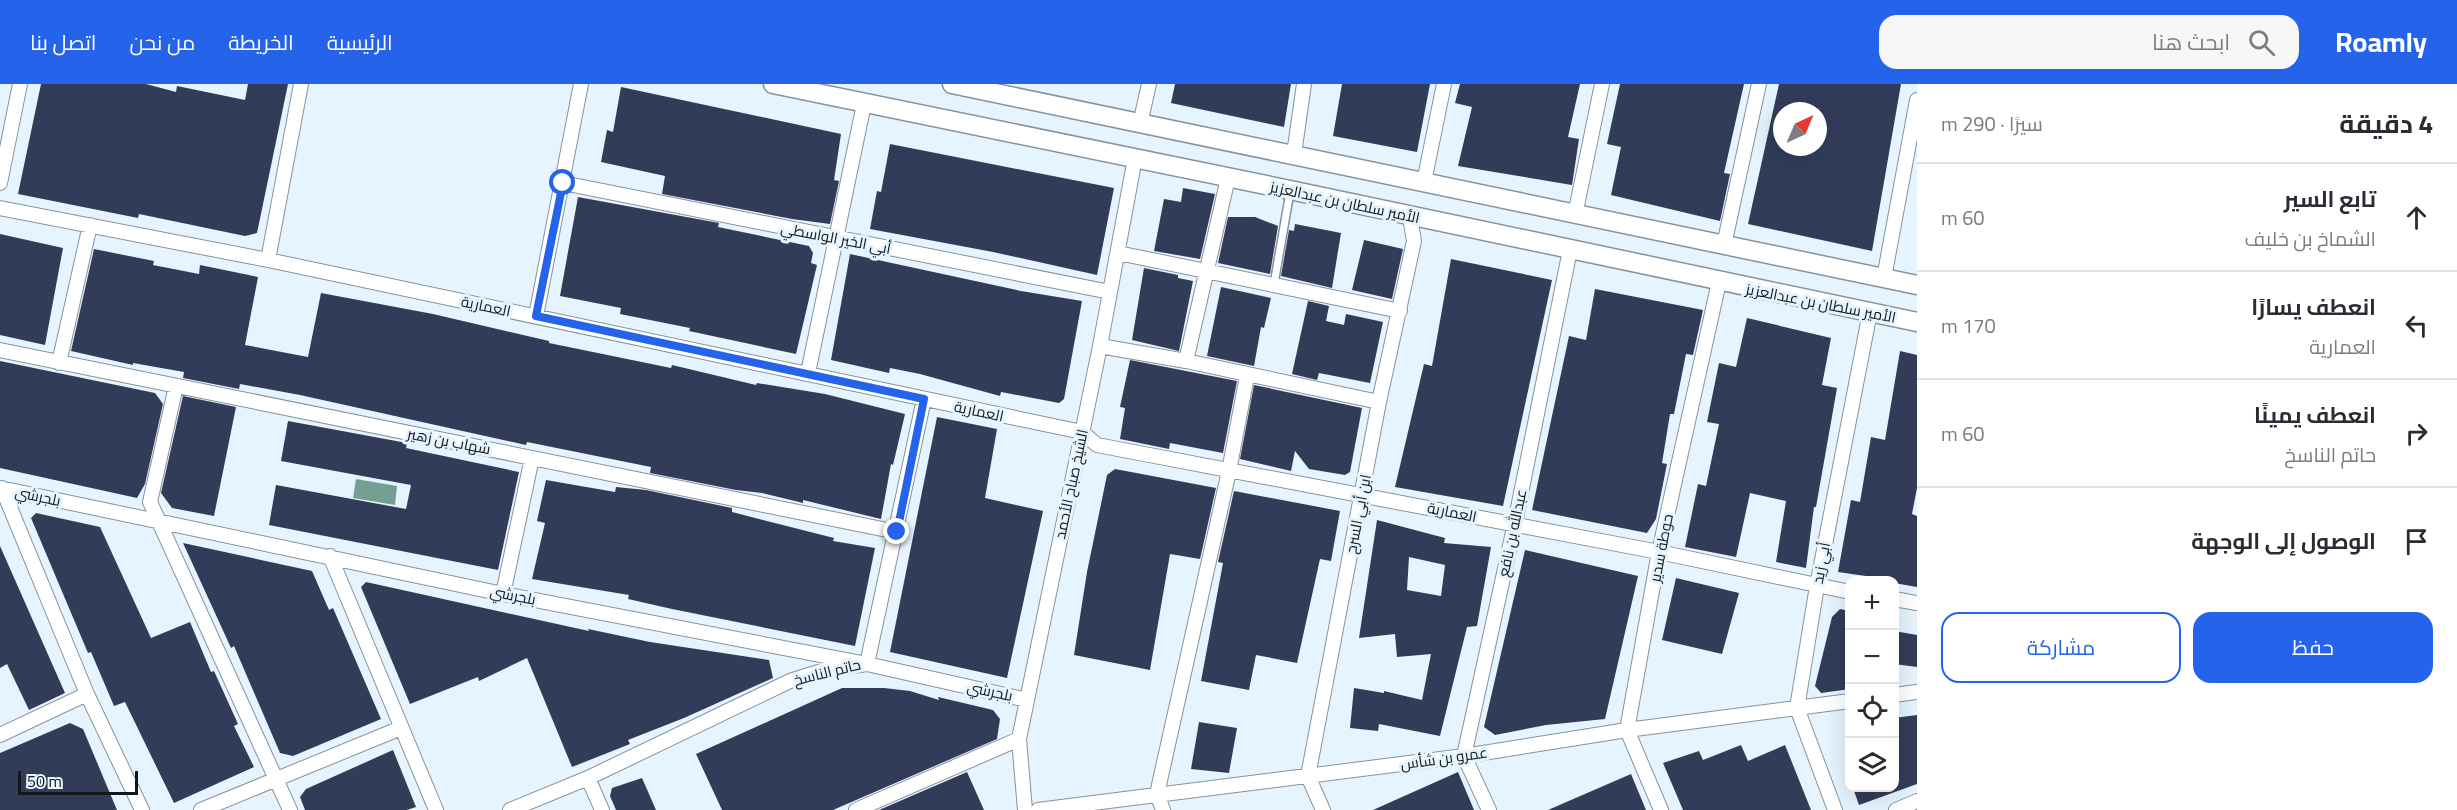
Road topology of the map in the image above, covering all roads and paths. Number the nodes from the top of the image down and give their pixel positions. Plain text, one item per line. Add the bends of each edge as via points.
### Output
1 (20, 84) edge
2 (301, 84) edge
3 (581, 84) edge
4 (773, 84) edge
5 (952, 84) edge
6 (1149, 84) edge
7 (1304, 84) edge
8 (1444, 84) edge
9 (1602, 84) edge
10 (1759, 84) edge
11 (985, 87) edge
12 (1917, 99) edge
13 (864, 104) junction
14 (1140, 124) junction
15 (1294, 154) junction
16 (1135, 158) junction
17 (1228, 178) junction
18 (1424, 182) junction
19 (0, 183) edge
20 (563, 183) junction
21 (1290, 190) junction
22 (0, 208) edge
23 (1575, 215) junction
24 (1410, 217) junction
25 (90, 225) junction
26 (837, 238) junction
27 (1724, 245) junction
28 (1570, 250) junction
29 (1118, 253) junction
30 (268, 260) junction
31 (1206, 270) junction
32 (1884, 278) junction
33 (1719, 282) junction
34 (1274, 284) junction
35 (1917, 285) edge
36 (1110, 292) junction
37 (1400, 311) junction
38 (1870, 312) junction
39 (536, 316) junction
40 (1917, 322) edge
41 (1100, 346) junction
42 (0, 350) edge
43 (1186, 361) junction
44 (59, 363) junction
45 (808, 373) junction
46 (1247, 375) junction
47 (176, 386) junction
48 (924, 399) junction
49 (1379, 402) junction
50 (1082, 432) junction
51 (532, 458) junction
52 (1229, 471) junction
53 (1, 488) edge
54 (1362, 495) junction
55 (161, 522) junction
56 (1515, 524) junction
57 (897, 532) junction
58 (1659, 552) junction
59 (330, 556) junction
60 (1817, 586) junction
61 (1845, 591) edge
62 (503, 594) junction
63 (1899, 600) edge
64 (1917, 603) edge
65 (867, 664) junction
66 (1917, 692) edge
67 (87, 694) junction
68 (1899, 694) edge
69 (1027, 700) junction
70 (1845, 702) edge
71 (1797, 708) junction
72 (401, 728) junction
73 (1628, 730) junction
74 (0, 735) edge
75 (1019, 739) junction
76 (1464, 756) junction
77 (1308, 776) junction
78 (276, 778) junction
79 (588, 778) junction
80 (1157, 794) junction
81 (1917, 801) edge
82 (142, 810) edge
83 (201, 810) edge
84 (290, 810) edge
85 (436, 810) edge
86 (510, 810) edge
87 (602, 810) edge
88 (856, 810) edge
89 (1025, 810) edge
90 (1038, 810) edge
91 (1163, 810) edge
92 (1323, 810) edge
93 (1489, 810) edge
94 (1661, 810) edge
95 (1835, 810) edge
96 (1896, 810) edge

1 - 19 street
2 - 30 street
3 - 20 street
4 - 13 street, الأمير سلطان بن عبدالعزيز
5 - 11 street
6 - 14 street
7 - 15 street
8 - 18 street
9 - 23 street
10 - 27 street
11 - 14 street
12 - 32 street
13 - 16 street, الأمير سلطان بن عبدالعزيز
13 - 26 street
14 - 15 street
15 - 18 street
16 - 17 street, الأمير سلطان بن عبدالعزيز
16 - 29 street, الشيخ صباح الأحمد
17 - 21 street, الأمير سلطان بن عبدالعزيز
17 - 31 street
18 - 23 street
20 - 26 street, أبي الخير الواسطي
20 - 39 street
21 - 24 street, الأمير سلطان بن عبدالعزيز
21 - 34 lane
22 - 25 street, العمارية
23 - 27 street
24 - 28 street, الأمير سلطان بن عبدالعزيز
24 - 37 street, ابن أبي السرح via 1414,241
25 - 30 street, العمارية
25 - 44 street
26 - 36 street, أبي الخير الواسطي
26 - 45 street
27 - 32 street
28 - 33 street, الأمير سلطان بن عبدالعزيز
28 - 56 street, عبدالله بن نافع
29 - 31 street
29 - 36 street, الشيخ صباح الأحمد
30 - 39 street, العمارية
31 - 34 street
31 - 43 street
32 - 35 street
33 - 38 street, الأمير سلطان بن عبدالعزيز
33 - 58 street, حوطة سدير
34 - 37 street
36 - 41 street, الشيخ صباح الأحمد
37 - 49 street, ابن أبي السرح
38 - 40 street, الأمير سلطان بن عبدالعزيز
38 - 60 street, أبي زيد
39 - 45 street, العمارية
41 - 43 street
41 - 50 street, الشيخ صباح الأحمد
42 - 44 street, شهاب بن زهير
43 - 46 street
44 - 47 street, شهاب بن زهير
45 - 48 street, العمارية
46 - 49 street
46 - 52 street
47 - 51 street, شهاب بن زهير
47 - 55 street via 150,502
48 - 50 street, العمارية
48 - 57 street, حاتم الناسخ
49 - 54 street, ابن أبي السرح
50 - 52 street, العمارية via 1097,445
50 - 69 street, الشيخ صباح الأحمد
51 - 57 street, شهاب بن زهير
51 - 62 street
52 - 54 street, العمارية
52 - 80 street
53 - 55 street, بلجرشي
53 - 67 street
54 - 56 street, العمارية
54 - 77 street, ابن أبي السرح
55 - 59 street, بلجرشي
55 - 78 street
56 - 58 street, العمارية
56 - 76 street, عبدالله بن نافع
57 - 65 street, حاتم الناسخ
58 - 60 street, العمارية
58 - 73 street, حوطة سدير
59 - 62 street, بلجرشي
59 - 72 street
60 - 61 street, العمارية
60 - 71 street, أبي زيد
62 - 65 street, بلجرشي
63 - 64 street
65 - 69 street, بلجرشي
65 - 79 street, حاتم الناسخ via 825,670 790,681
66 - 68 street
67 - 74 street
67 - 82 street
69 - 75 street, الشيخ صباح الأحمد
70 - 71 street, عمرو بن شأس
71 - 73 street, عمرو بن شأس
71 - 95 street, أبي زيد
72 - 78 street
72 - 85 street
73 - 76 street, عمرو بن شأس
73 - 94 street
75 - 88 street
75 - 89 street, الشيخ صباح الأحمد
76 - 77 street, عمرو بن شأس
76 - 93 street
77 - 80 street, عمرو بن شأس
77 - 92 street
78 - 83 street
78 - 84 street
79 - 86 street, حاتم الناسخ
79 - 87 street
80 - 90 street, عمرو بن شأس
80 - 91 street
81 - 96 street

